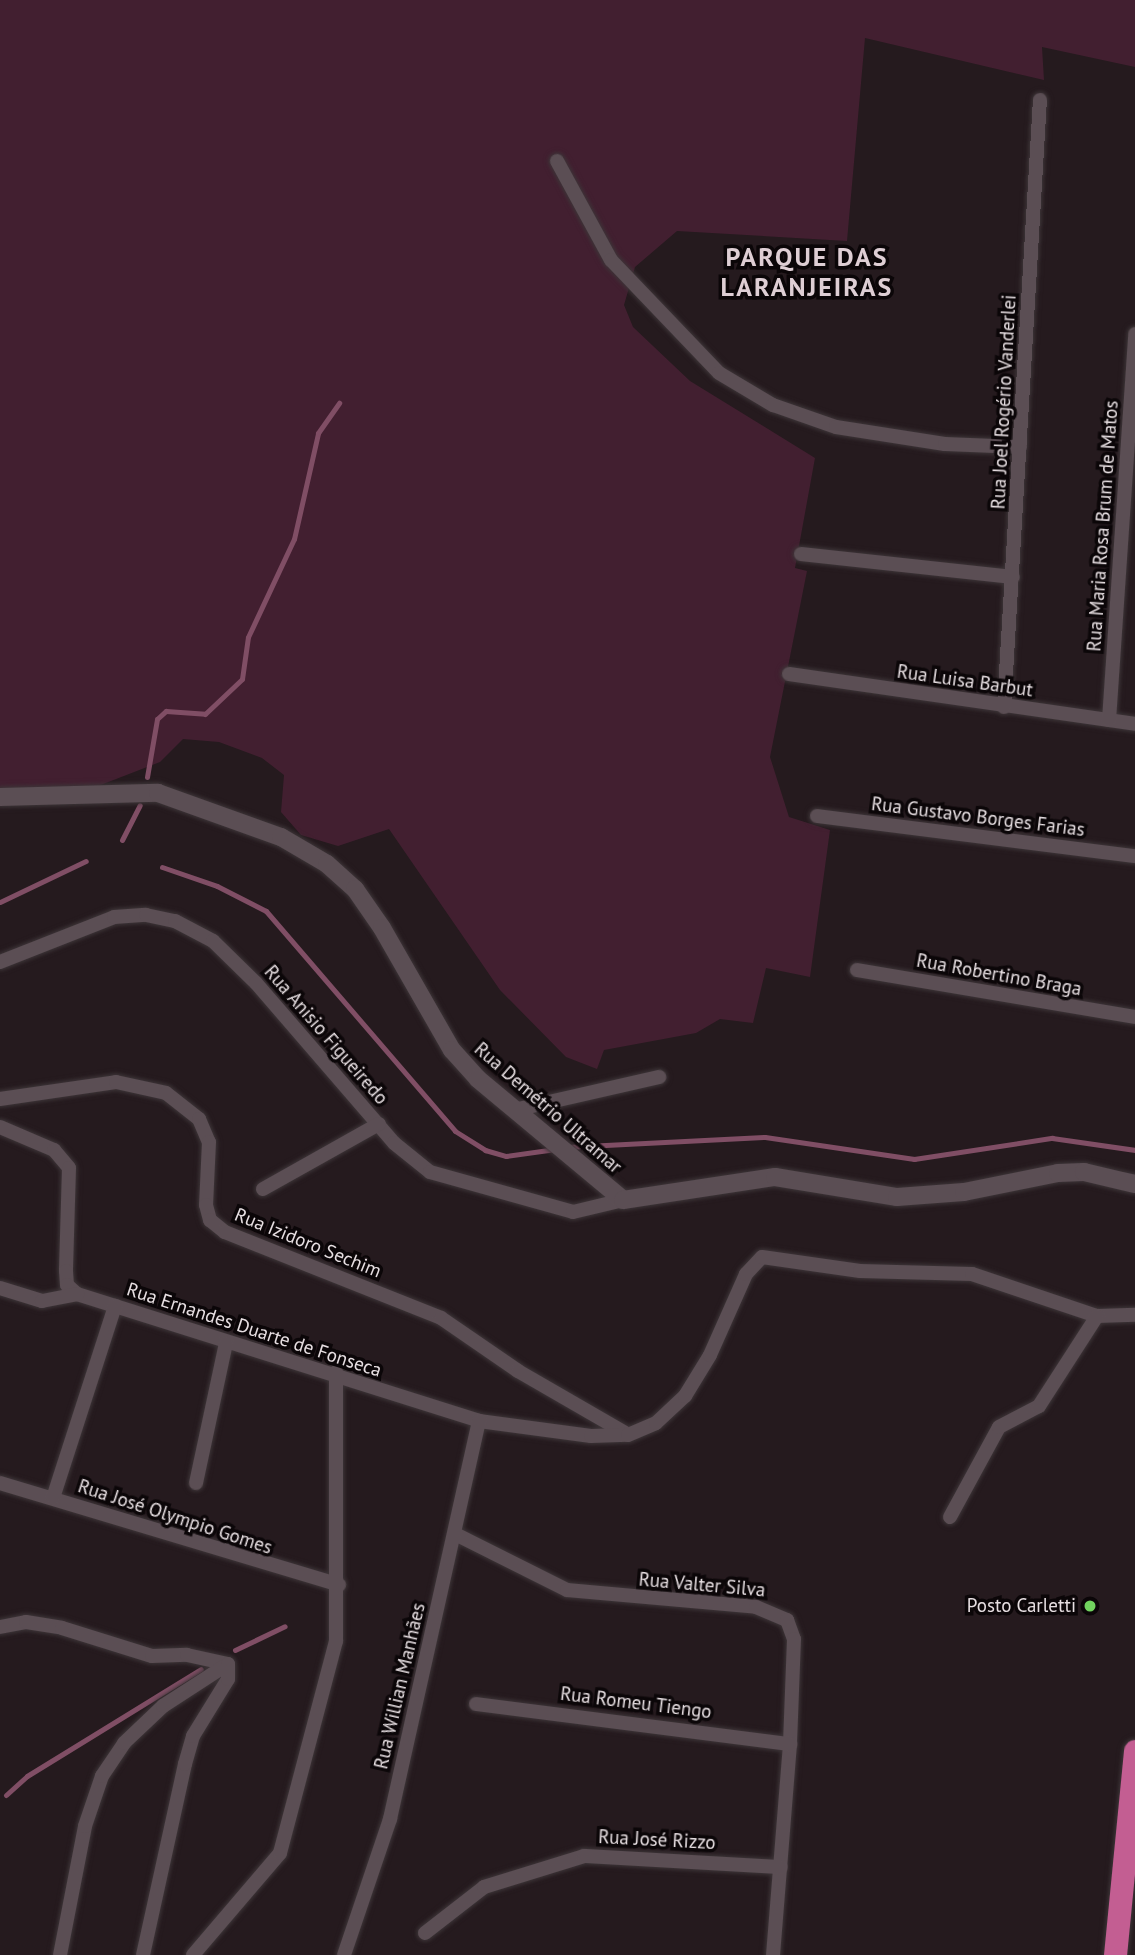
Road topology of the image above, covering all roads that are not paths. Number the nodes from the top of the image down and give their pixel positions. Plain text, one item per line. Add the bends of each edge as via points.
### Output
1 (1040, 100) dead end
2 (557, 161) dead end
3 (1135, 334) edge
4 (1020, 447) junction
5 (801, 554) dead end
6 (1013, 577) junction
7 (789, 674) dead end
8 (1004, 707) junction
9 (1109, 720) junction
10 (1135, 724) edge
11 (0, 797) edge
12 (817, 816) dead end
13 (1135, 856) edge
14 (0, 962) edge
15 (857, 970) dead end
16 (1135, 1017) edge
17 (659, 1077) dead end
18 (0, 1099) edge
19 (514, 1111) junction
20 (379, 1124) junction
21 (0, 1127) edge
22 (1135, 1184) edge
23 (262, 1189) dead end
24 (624, 1200) junction
25 (0, 1287) edge
26 (76, 1294) junction
27 (115, 1306) junction
28 (1097, 1315) junction
29 (1135, 1315) edge
30 (226, 1343) junction
31 (336, 1372) junction
32 (479, 1420) junction
33 (628, 1435) junction
34 (0, 1483) edge
35 (196, 1483) dead end
36 (52, 1498) junction
37 (950, 1517) dead end
38 (455, 1534) junction
39 (339, 1585) junction
40 (0, 1627) edge
41 (228, 1664) junction
42 (476, 1704) dead end
43 (790, 1744) junction
44 (1135, 1751) edge
45 (781, 1867) junction
46 (425, 1933) dead end
47 (60, 1955) edge
48 (143, 1955) edge
49 (193, 1955) edge
50 (344, 1955) edge
51 (773, 1955) edge
52 (1115, 1955) edge

1 - 4 street, Rua Joel Rogério Vanderlei
2 - 4 street via 611,260 719,373 774,405 836,427 944,444
3 - 9 street, Rua Maria Rosa Brum de Matos
4 - 6 street, Rua Joel Rogério Vanderlei
5 - 6 street
6 - 8 street, Rua Joel Rogério Vanderlei
7 - 8 street, Rua Luisa Barbut
8 - 9 street, Rua Luisa Barbut
9 - 10 street, Rua Luisa Barbut
11 - 19 street, Rua Demétrio Ultramar via 158,793 281,837 327,863 355,890 382,928 452,1050
12 - 13 street, Rua Gustavo Borges Farias
14 - 20 street, Rua Anisio Figueiredo via 114,917 146,915 175,921 213,941 256,982
15 - 16 street, Rua Robertino Braga
17 - 19 street
18 - 33 street, Rua Izidoro Sechim via 116,1082 166,1093 199,1119 209,1142 206,1205 210,1220 225,1233 441,1318 518,1371
19 - 24 street, Rua Demétrio Ultramar
20 - 23 street
20 - 24 street, Rua Anisio Figueiredo via 430,1172 470,1187 573,1212
21 - 26 street via 54,1150 69,1168 66,1271 68,1285
22 - 24 street, Rua Demétrio Ultramar via 1104,1175 1058,1173 964,1192 897,1197 775,1177
25 - 26 street via 42,1301
26 - 27 street, Rua Ernandes Duarte de Fonseca
27 - 30 street, Rua Ernandes Duarte de Fonseca
27 - 36 street
28 - 29 street, Rua Ernandes Duarte de Fonseca
28 - 33 street, Rua Ernandes Duarte de Fonseca via 972,1273 860,1271 762,1257 746,1274 710,1355 685,1396 656,1423
28 - 37 street via 1039,1406 999,1427
30 - 31 street, Rua Ernandes Duarte de Fonseca
30 - 35 street
31 - 32 street, Rua Ernandes Duarte de Fonseca via 439,1412
31 - 39 street via 332,1460
32 - 33 street, Rua Ernandes Duarte de Fonseca via 591,1436
32 - 38 street, Rua Willian Manhães
34 - 36 street, Rua José Olympio Gomes
36 - 39 street, Rua José Olympio Gomes
38 - 43 street, Rua Valter Silva via 567,1590 775,1611 787,1620 794,1639
38 - 50 street, Rua Willian Manhães via 390,1819
39 - 49 street via 336,1641 280,1853
40 - 41 street via 26,1622 62,1628 152,1656 187,1655
41 - 47 street via 163,1706 124,1743 102,1776 85,1826
41 - 48 street via 228,1679 194,1736 184,1764
42 - 43 street, Rua Romeu Tiengo
43 - 45 street, Rua Valter Silva
44 - 52 highway
45 - 46 street, Rua José Rizzo via 584,1856 484,1887
45 - 51 street, Rua Valter Silva

